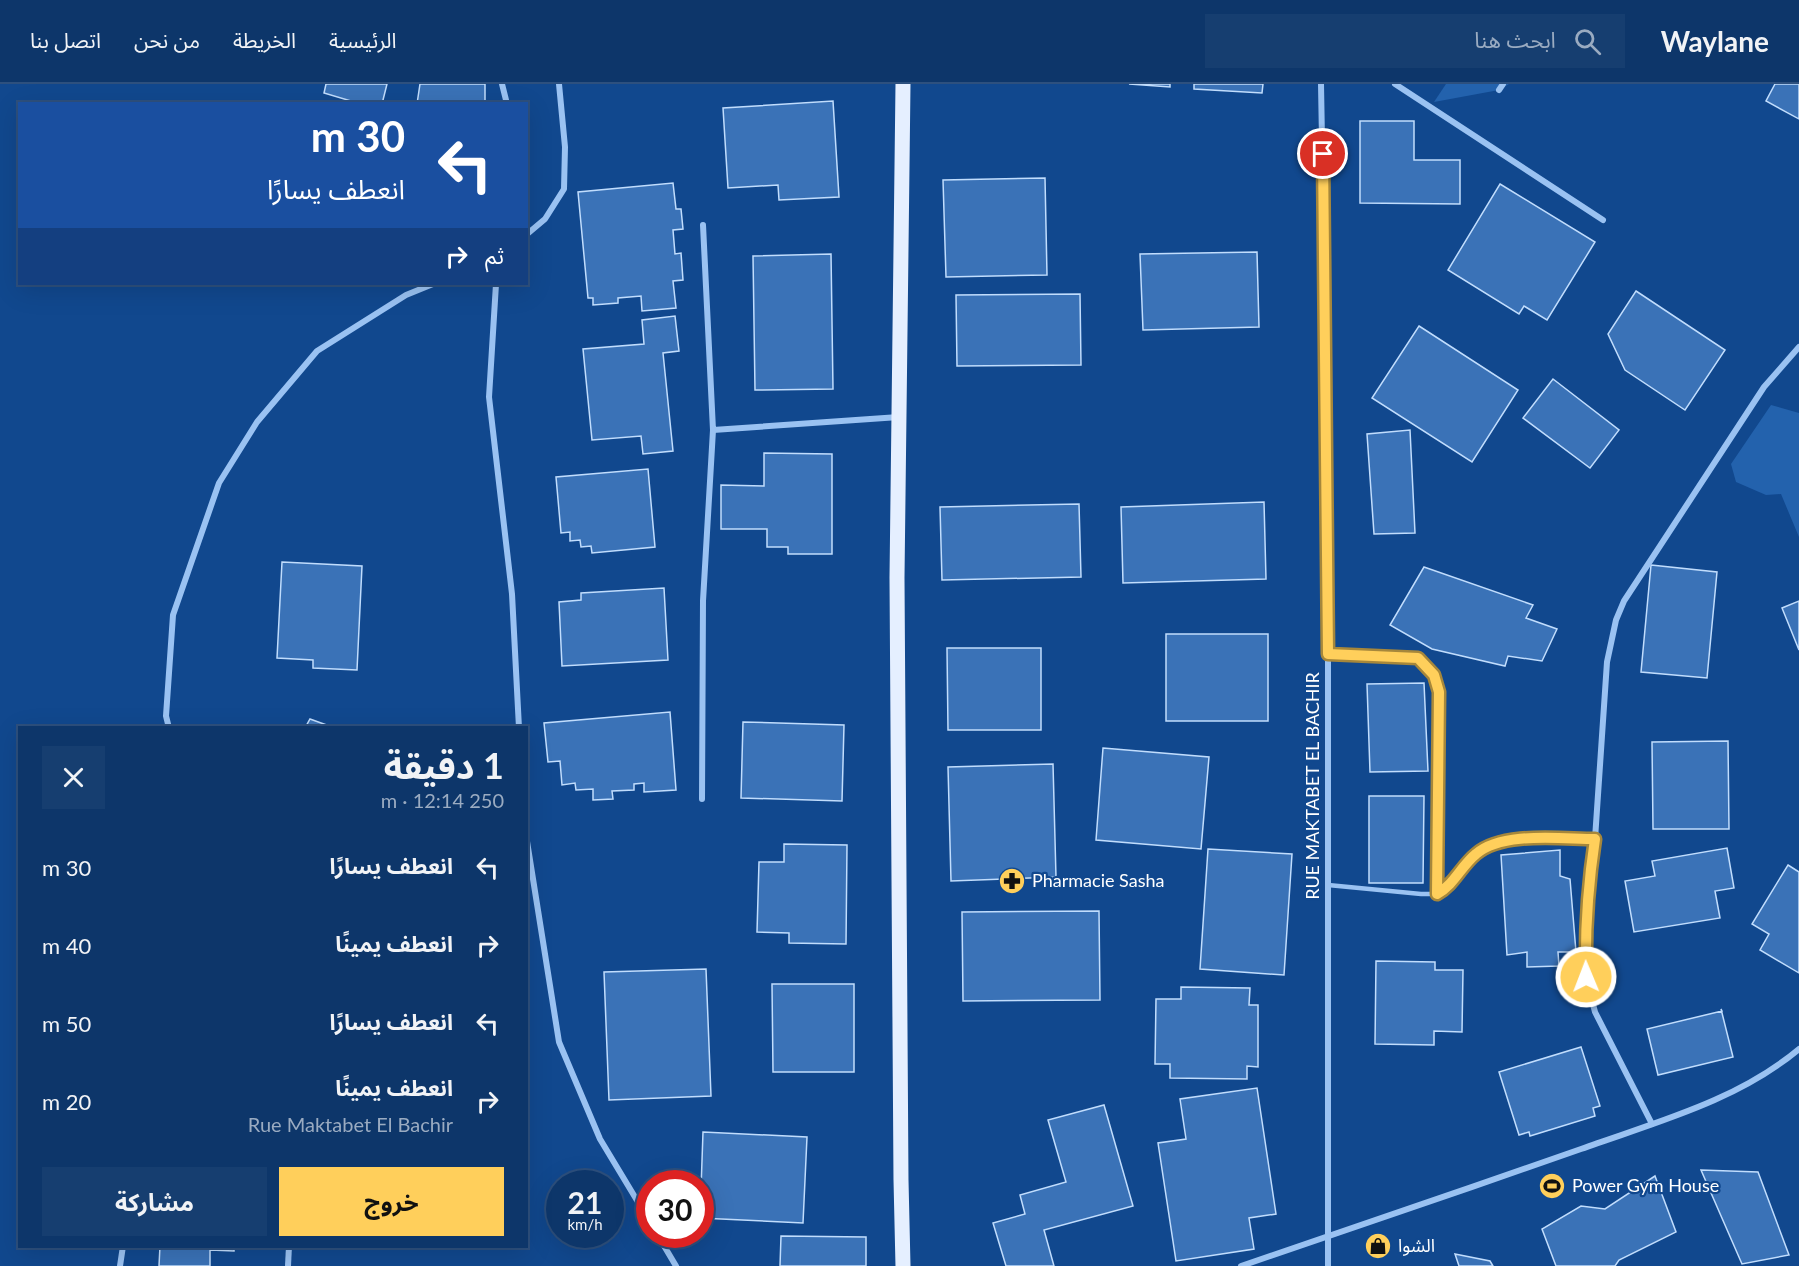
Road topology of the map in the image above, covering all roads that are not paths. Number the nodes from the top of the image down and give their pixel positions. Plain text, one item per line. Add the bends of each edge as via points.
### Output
1 (502, 84) edge
2 (559, 84) edge
3 (903, 84) edge
4 (1321, 84) edge
5 (1395, 84) edge
6 (506, 102) edge
7 (1604, 220) dead end
8 (703, 225) dead end
9 (528, 233) edge
10 (431, 285) edge
11 (496, 285) edge
12 (1799, 347) edge
13 (900, 417) junction
14 (713, 430) junction
15 (1328, 654) junction
16 (168, 726) edge
17 (519, 726) edge
18 (702, 799) dead end
19 (1595, 839) junction
20 (528, 847) edge
21 (1328, 885) junction
22 (1437, 894) junction
23 (1799, 1049) edge
24 (1653, 1124) junction
25 (636, 1199) edge
26 (1328, 1236) junction
27 (123, 1248) edge
28 (289, 1248) edge
29 (665, 1248) edge
30 (120, 1266) edge
31 (288, 1266) edge
32 (676, 1266) edge
33 (903, 1266) edge
34 (1241, 1266) edge
35 (1328, 1266) edge

1 - 6 street
2 - 9 street via 564,189 545,219
3 - 13 main road
4 - 15 street, RUE MAKTABET EL BACHIR
5 - 7 street
8 - 14 street
10 - 16 street via 406,295 317,351 257,422 219,483 173,615
11 - 17 street via 489,396 512,594
12 - 19 street via 1764,387 1624,600 1608,662
13 - 14 street
13 - 33 main road via 897,590
14 - 18 street via 703,601
15 - 21 street, RUE MAKTABET EL BACHIR
15 - 22 lane via 1418,658 1434,675 1439,692
19 - 22 lane via 1494,843 1476,854
19 - 24 street via 1585,944 1586,977 1595,1012
20 - 25 street via 559,1041 600,1139
21 - 22 lane
21 - 26 street, RUE MAKTABET EL BACHIR
23 - 24 street via 1739,1089
24 - 26 street
26 - 34 street
26 - 35 street, RUE MAKTABET EL BACHIR
27 - 30 street
28 - 31 street
29 - 32 street

